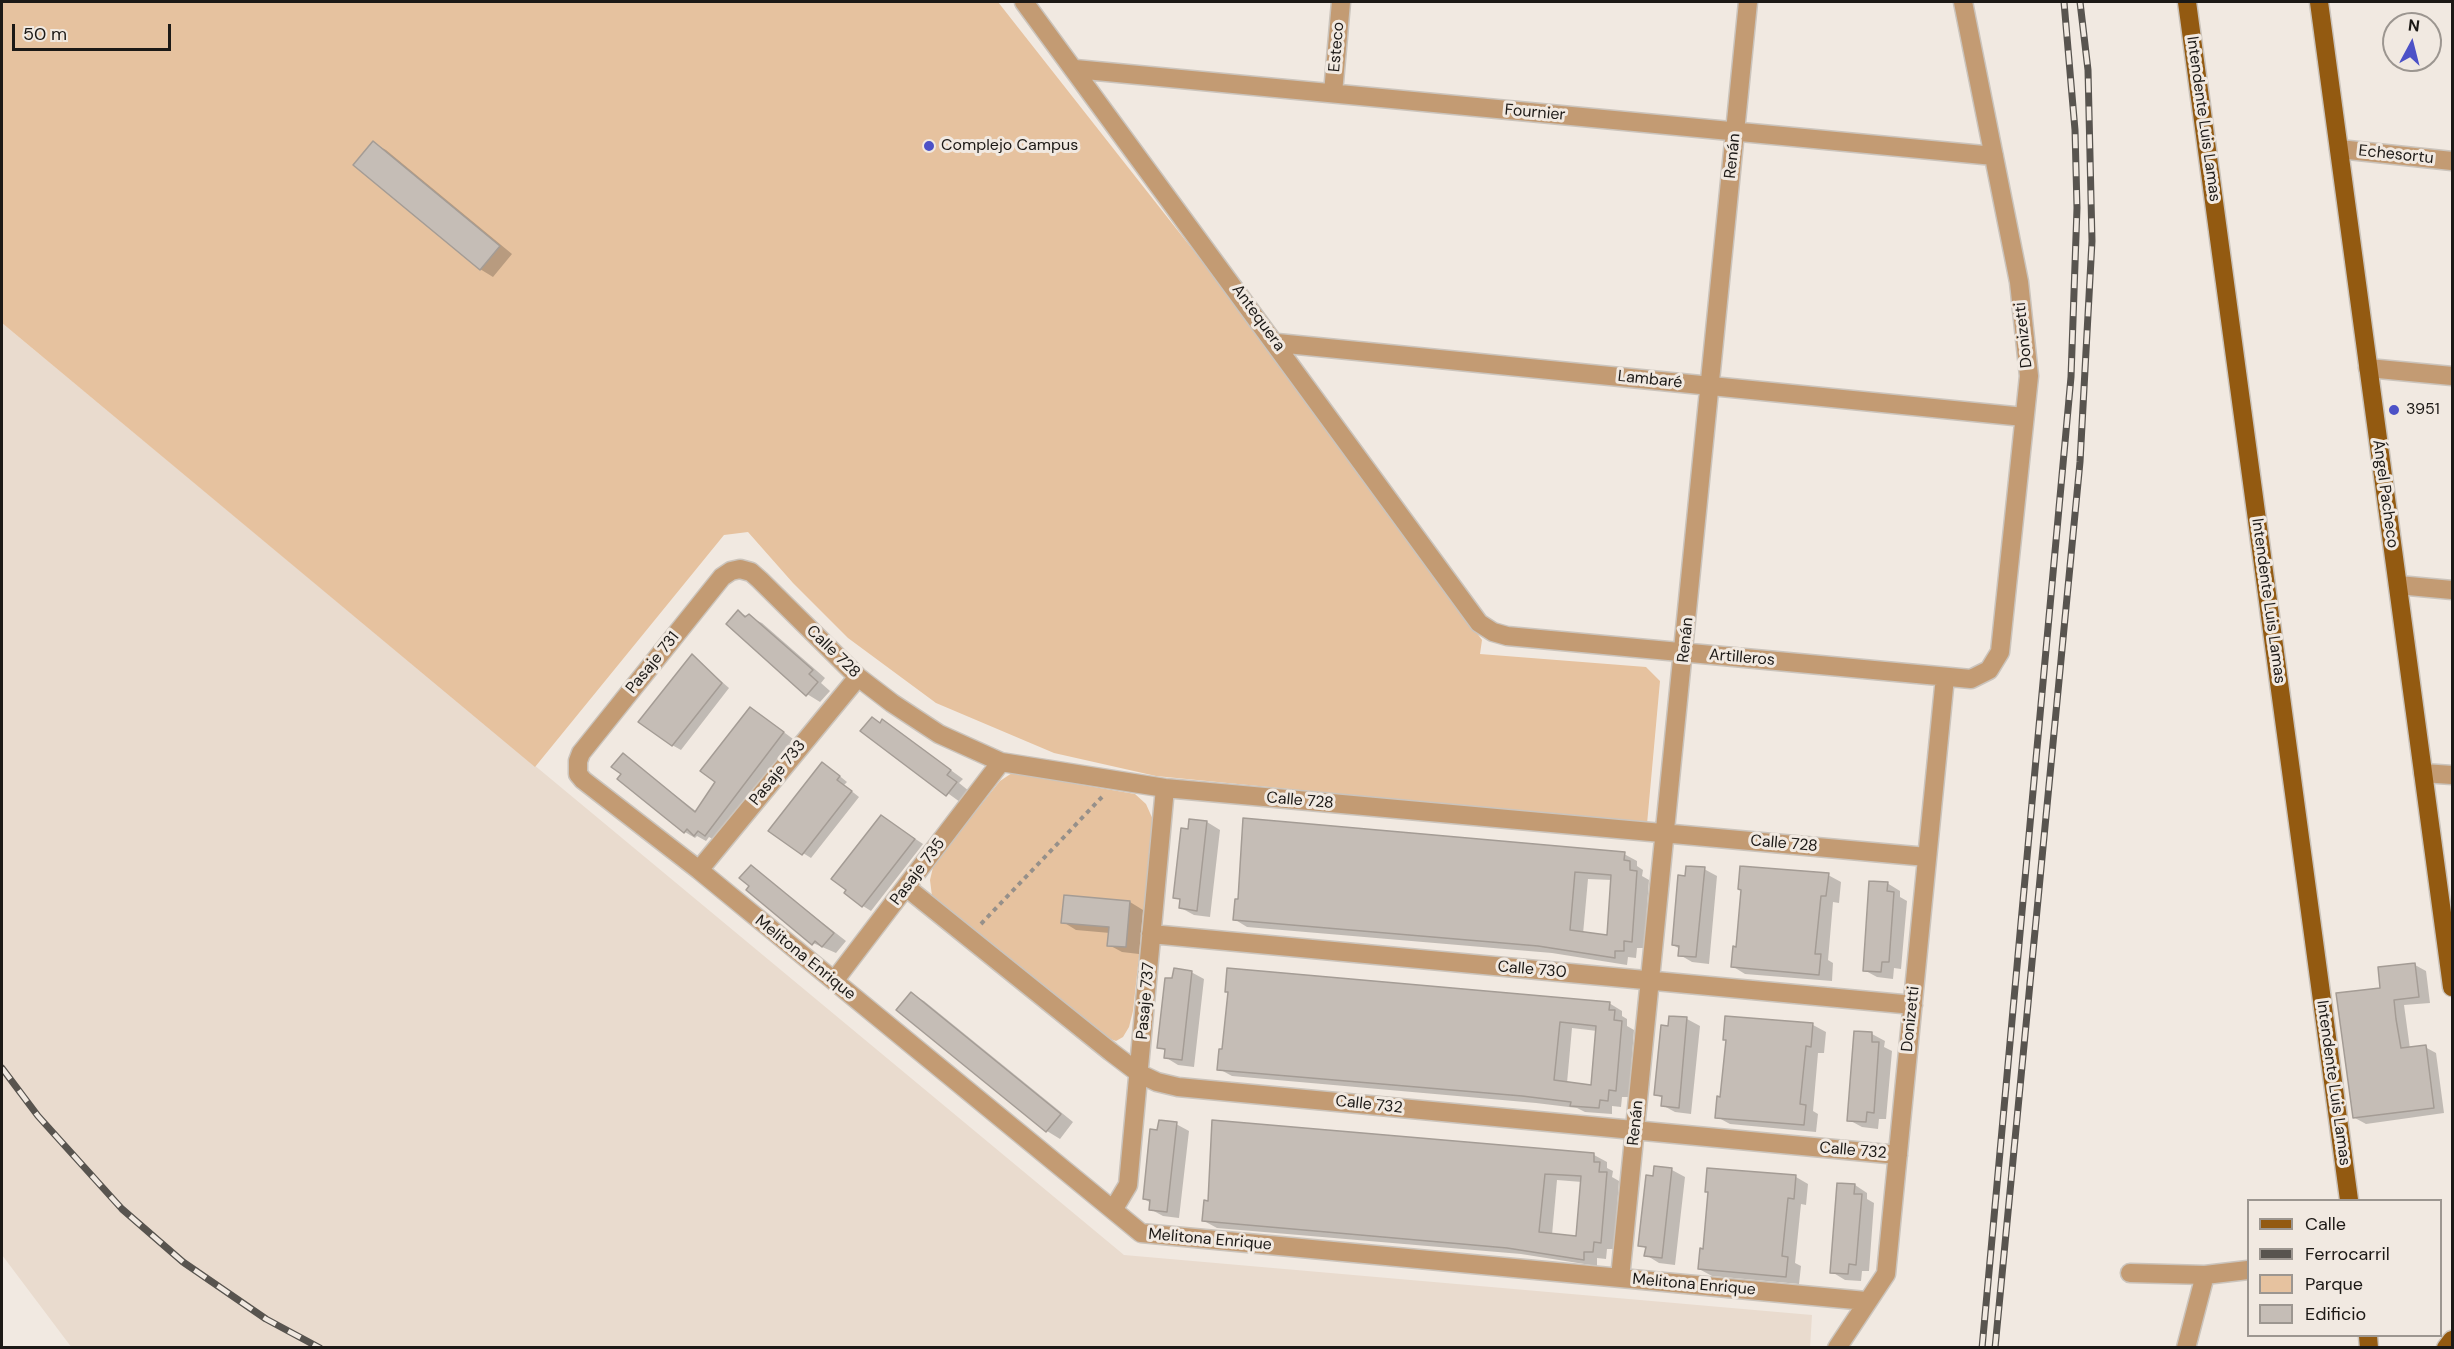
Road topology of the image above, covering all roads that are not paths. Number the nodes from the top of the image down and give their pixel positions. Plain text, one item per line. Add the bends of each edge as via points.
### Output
1 (1024, 2) edge
2 (1341, 2) edge
3 (1748, 2) edge
4 (1963, 2) edge
5 (2187, 2) edge
6 (2319, 2) edge
7 (1076, 69) junction
8 (1333, 93) junction
9 (1735, 132) junction
10 (2339, 149) junction
11 (1994, 156) junction
12 (2452, 161) edge
13 (1277, 343) junction
14 (2368, 368) junction
15 (2452, 376) edge
16 (1711, 386) junction
17 (2024, 417) junction
18 (740, 569) joint
19 (2398, 585) junction
20 (2452, 590) edge
21 (1493, 632) joint
22 (1685, 652) junction
23 (1989, 670) joint
24 (858, 677) junction
25 (1945, 677) junction
26 (1001, 762) junction
27 (577, 768) joint
28 (2423, 773) junction
29 (2452, 775) edge
30 (1165, 788) junction
31 (1666, 834) junction
32 (1927, 857) junction
33 (699, 870) junction
34 (906, 887) junction
35 (1152, 934) junction
36 (2450, 944) edge
37 (834, 981) junction
38 (1651, 981) junction
39 (2452, 987) edge
40 (1913, 1005) junction
41 (1140, 1074) junction
42 (1635, 1131) junction
43 (1898, 1155) junction
44 (2349, 1199) edge
45 (1113, 1210) junction
46 (2247, 1270) edge
47 (2130, 1273) dead end
48 (2205, 1275) junction
49 (1620, 1278) junction
50 (1866, 1301) junction
51 (2452, 1340) edge
52 (1837, 1347) edge
53 (2186, 1347) edge
54 (2446, 1347) edge

1 - 7 street, Antequera
2 - 8 street, Esteco
3 - 9 street, Renán
4 - 11 street, Donizetti
5 - 44 main road, Intendente Luis Lamas
6 - 10 main road, Ángel Pacheco
7 - 8 street, Fournier
7 - 13 street, Antequera
8 - 9 street, Fournier
9 - 11 street, Fournier
9 - 16 street, Renán
10 - 12 street, Echesortu
10 - 14 main road, Ángel Pacheco
11 - 17 street, Donizetti via 2020,294 2029,376
13 - 16 street, Lambaré
13 - 21 street, Antequera via 1479,623
14 - 15 street
14 - 19 main road, Ángel Pacheco
16 - 17 street, Lambaré
16 - 22 street, Renán
17 - 23 street, Donizetti via 2000,652
18 - 24 street, Calle 728 via 760,580
18 - 27 street, Pasaje 731 via 722,577 581,753
19 - 20 street
19 - 28 main road, Ángel Pacheco
21 - 22 street, Artilleros
22 - 25 street, Artilleros
22 - 31 street, Renán
23 - 25 street, Artilleros via 1971,679
24 - 26 street, Calle 728 via 939,734
24 - 33 street, Pasaje 733
25 - 32 street, Donizetti
26 - 30 street, Calle 728
26 - 34 street, Pasaje 735
27 - 33 street, Melitona Enrique via 583,780
28 - 29 street
28 - 36 main road, Ángel Pacheco
30 - 31 street, Calle 728
30 - 35 street, Pasaje 737
31 - 32 street, Calle 728
31 - 38 street, Renán
32 - 40 street, Donizetti
33 - 37 street, Melitona Enrique
34 - 37 street, Pasaje 735
34 - 41 street, Calle 732
35 - 38 street, Calle 730
35 - 41 street, Pasaje 737
36 - 39 main road, Ángel Pacheco
37 - 45 street, Melitona Enrique
38 - 40 street, Calle 730
38 - 42 street, Renán
40 - 43 street, Donizetti
41 - 42 street, Calle 732 via 1178,1087
41 - 45 street, Pasaje 737 via 1128,1185
42 - 43 street, Calle 732
42 - 49 street, Renán
43 - 50 street, Donizetti via 1886,1274
45 - 49 street, Melitona Enrique via 1141,1233
46 - 48 street
47 - 48 street
48 - 53 street
49 - 50 street, Melitona Enrique
50 - 52 street, Donizetti
51 - 54 main road

